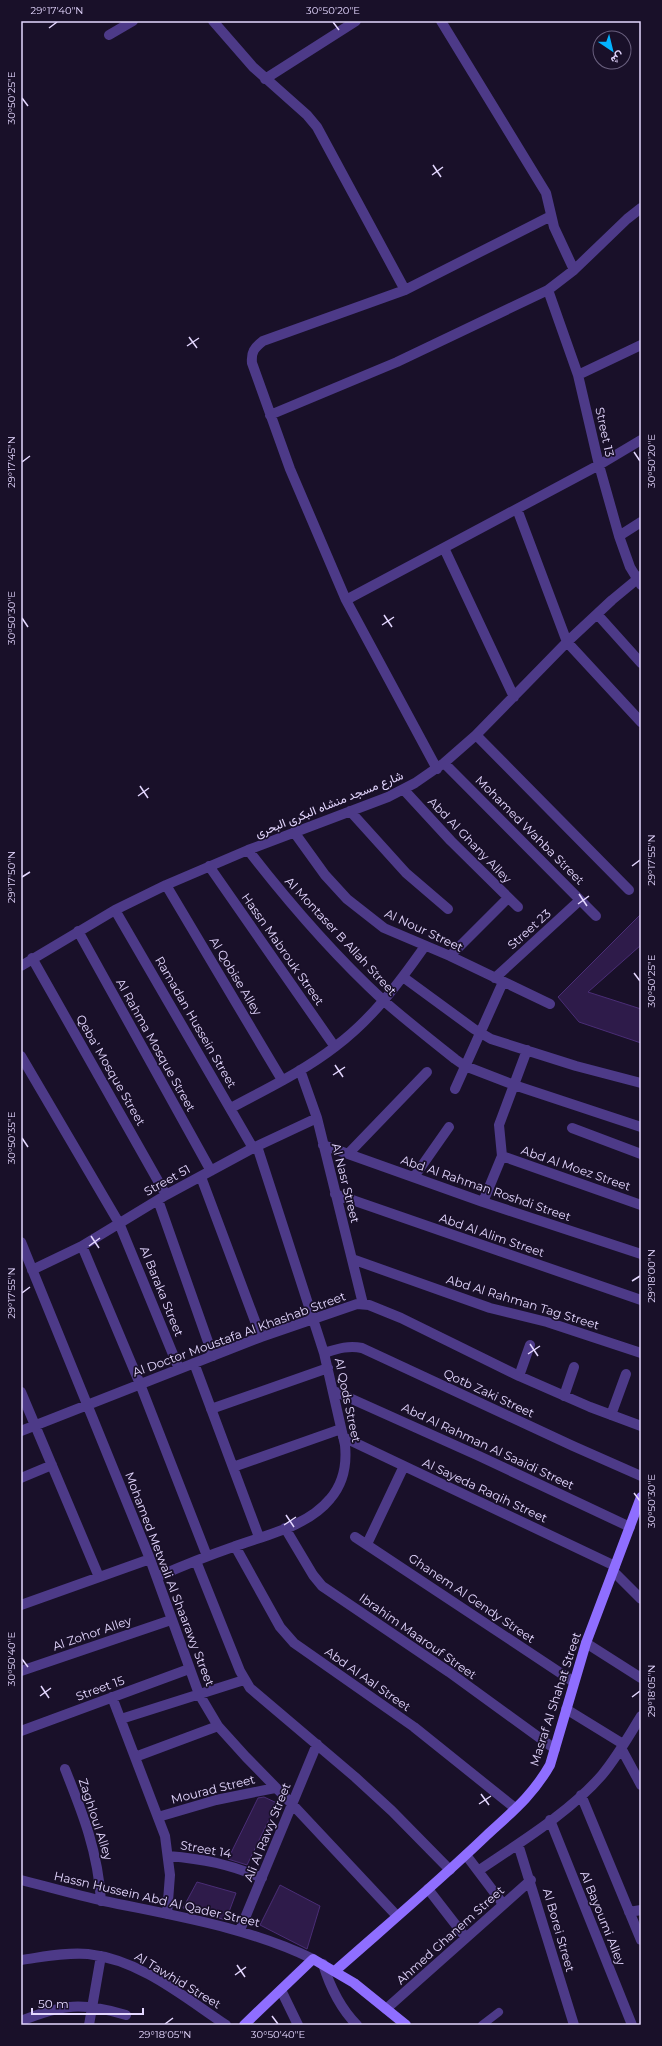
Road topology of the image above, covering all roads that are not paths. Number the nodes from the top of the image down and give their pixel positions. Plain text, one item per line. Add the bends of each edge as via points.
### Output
1 (133, 21) edge
2 (212, 21) edge
3 (356, 21) edge
4 (441, 21) edge
5 (109, 35) dead end
6 (265, 79) junction
7 (641, 208) edge
8 (551, 216) junction
9 (574, 270) junction
10 (405, 290) junction
11 (548, 290) junction
12 (641, 345) edge
13 (578, 375) junction
14 (270, 415) junction
15 (641, 440) edge
16 (599, 465) junction
17 (517, 509) junction
18 (641, 522) edge
19 (618, 536) junction
20 (444, 548) junction
21 (640, 580) edge
22 (346, 600) junction
23 (597, 614) junction
24 (567, 642) junction
25 (641, 663) edge
26 (514, 697) junction
27 (641, 722) edge
28 (476, 735) junction
29 (441, 766) junction
30 (404, 790) junction
31 (350, 811) junction
32 (294, 832) junction
33 (248, 850) junction
34 (209, 866) junction
35 (166, 885) junction
36 (629, 890) dead end
37 (508, 898) junction
38 (580, 900) junction
39 (518, 907) dead end
40 (115, 910) junction
41 (448, 910) dead end
42 (596, 916) dead end
43 (78, 931) junction
44 (425, 946) junction
45 (450, 956) junction
46 (32, 958) junction
47 (21, 966) edge
48 (403, 977) junction
49 (499, 980) junction
50 (384, 1001) junction
51 (550, 1004) dead end
52 (480, 1033) junction
53 (335, 1047) junction
54 (527, 1050) junction
55 (21, 1056) edge
56 (465, 1066) junction
57 (300, 1070) junction
58 (427, 1072) dead end
59 (282, 1080) junction
60 (641, 1083) edge
61 (514, 1085) junction
62 (455, 1089) dead end
63 (230, 1108) junction
64 (317, 1118) junction
65 (450, 1127) dead end
66 (641, 1127) edge
67 (572, 1128) dead end
68 (323, 1145) junction
69 (255, 1147) junction
70 (348, 1154) junction
71 (641, 1154) edge
72 (502, 1156) junction
73 (211, 1171) junction
74 (201, 1176) junction
75 (414, 1177) junction
76 (335, 1194) junction
77 (162, 1197) junction
78 (483, 1202) junction
79 (641, 1205) edge
80 (119, 1223) junction
81 (21, 1242) edge
82 (82, 1246) junction
83 (641, 1254) edge
84 (352, 1259) junction
85 (32, 1270) junction
86 (641, 1300) edge
87 (364, 1304) junction
88 (314, 1318) junction
89 (261, 1337) junction
90 (530, 1345) dead end
91 (324, 1353) junction
92 (641, 1353) edge
93 (213, 1356) junction
94 (194, 1363) junction
95 (574, 1367) dead end
96 (328, 1368) junction
97 (179, 1369) junction
98 (626, 1374) dead end
99 (519, 1376) junction
100 (140, 1384) junction
101 (334, 1391) junction
102 (21, 1392) edge
103 (564, 1396) junction
104 (88, 1404) junction
105 (211, 1409) junction
106 (612, 1415) junction
107 (35, 1425) junction
108 (641, 1426) edge
109 (21, 1431) edge
110 (342, 1433) junction
111 (52, 1465) junction
112 (404, 1466) junction
113 (233, 1467) junction
114 (641, 1476) edge
115 (21, 1478) edge
116 (640, 1504) edge
117 (630, 1527) junction
118 (285, 1528) junction
119 (355, 1537) dead end
120 (259, 1538) junction
121 (367, 1544) junction
122 (235, 1546) junction
123 (207, 1556) junction
124 (150, 1559) junction
125 (196, 1561) junction
126 (614, 1568) junction
127 (99, 1577) junction
128 (157, 1577) junction
129 (641, 1599) edge
130 (21, 1605) edge
131 (171, 1620) junction
132 (586, 1643) junction
133 (188, 1669) junction
134 (21, 1671) edge
135 (641, 1678) edge
136 (244, 1680) junction
137 (574, 1682) junction
138 (198, 1694) junction
139 (112, 1697) junction
140 (566, 1709) junction
141 (641, 1716) edge
142 (121, 1719) junction
143 (218, 1726) junction
144 (21, 1731) edge
145 (317, 1744) junction
146 (622, 1746) junction
147 (555, 1749) junction
148 (135, 1757) junction
149 (65, 1769) dead end
150 (641, 1785) edge
151 (275, 1788) junction
152 (581, 1795) junction
153 (292, 1804) junction
154 (515, 1808) junction
155 (158, 1817) junction
156 (550, 1820) junction
157 (518, 1844) junction
158 (466, 1855) junction
159 (168, 1856) junction
160 (450, 1870) junction
161 (478, 1871) junction
162 (262, 1878) junction
163 (21, 1880) edge
164 (531, 1880) junction
165 (428, 1889) junction
166 (101, 1901) junction
167 (503, 1904) junction
168 (641, 1910) edge
169 (629, 1912) junction
170 (167, 1914) junction
171 (397, 1916) junction
172 (240, 1930) junction
173 (466, 1938) junction
174 (641, 1940) edge
175 (101, 1956) junction
176 (313, 1959) junction
177 (21, 1960) edge
178 (323, 1964) junction
179 (335, 1971) junction
180 (281, 1990) junction
181 (91, 2006) junction
182 (386, 2009) junction
183 (499, 2012) dead end
184 (126, 2015) dead end
185 (21, 2021) edge
186 (89, 2025) edge
187 (226, 2025) edge
188 (244, 2025) edge
189 (298, 2025) edge
190 (357, 2025) edge
191 (406, 2025) edge
192 (482, 2025) edge
193 (574, 2025) edge
194 (632, 2025) edge

1 - 5 street
2 - 6 street
3 - 6 street
4 - 8 street via 546,193
6 - 10 street via 307,115 317,127
7 - 9 street
8 - 9 street
8 - 10 street
9 - 11 street
10 - 14 street, Mohamed Wahba Street via 263,341 255,347 251,355 252,363
11 - 13 street, Street 13
11 - 14 street via 397,362
12 - 13 street
13 - 16 street, Street 13
14 - 22 street, Mohamed Wahba Street via 290,469
15 - 16 street
16 - 17 street
16 - 19 street, Street 13
17 - 20 street
17 - 24 street
18 - 19 street
19 - 21 street, Street 13
20 - 22 street
20 - 26 street
21 - 23 street, شارع مسجد منشاه البكرى البحرى
22 - 29 street, Mohamed Wahba Street
23 - 24 street, شارع مسجد منشاه البكرى البحرى
23 - 25 street
24 - 26 street, شارع مسجد منشاه البكرى البحرى
24 - 27 street
26 - 28 street, شارع مسجد منشاه البكرى البحرى
28 - 29 street, شارع مسجد منشاه البكرى البحرى
28 - 36 street
29 - 30 street, شارع مسجد منشاه البكرى البحرى
29 - 38 street, Mohamed Wahba Street
30 - 31 street, شارع مسجد منشاه البكرى البحرى
30 - 37 street, Abd Al Ghany Alley
31 - 32 street, شارع مسجد منشاه البكرى البحرى
31 - 41 street via 396,863
32 - 33 street, شارع مسجد منشاه البكرى البحرى
32 - 44 street, Al Nour Street via 325,875 365,915 384,928
33 - 34 street, شارع مسجد منشاه البكرى البحرى
33 - 50 street, Al Montaser B Allah Street via 277,888
34 - 35 street, شارع مسجد منشاه البكرى البحرى
34 - 53 street, Hassn Mabrouk Street
35 - 40 street, شارع مسجد منشاه البكرى البحرى
35 - 59 street, Al Qobise Alley
37 - 39 street, Abd Al Ghany Alley
37 - 45 street
38 - 42 street, Mohamed Wahba Street
38 - 49 street, Street 23
40 - 43 street, شارع مسجد منشاه البكرى البحرى
40 - 63 street, Ramadan Hussein Street
43 - 46 street, شارع مسجد منشاه البكرى البحرى
43 - 73 street, Al Rahma Mosque Street
44 - 45 street, Al Nour Street
44 - 48 street
45 - 49 street, Al Nour Street
46 - 47 street, شارع مسجد منشاه البكرى البحرى
46 - 77 street, Qeba' Mosque Street
48 - 50 street
48 - 52 street
49 - 51 street, Al Nour Street
49 - 52 street
50 - 53 street
50 - 56 street, Al Montaser B Allah Street
52 - 54 street
52 - 56 street
53 - 57 street
54 - 60 street
54 - 61 street
55 - 80 street, Al Baraka Street
56 - 61 street, Al Montaser B Allah Street
56 - 62 street
57 - 59 street
57 - 64 street, Al Nasr Street
58 - 70 street
59 - 63 street
61 - 66 street, Al Montaser B Allah Street
61 - 72 street via 499,1125
63 - 69 street, Ramadan Hussein Street
64 - 68 street, Al Nasr Street
64 - 69 street, Street 51
65 - 75 street
67 - 71 street
68 - 70 street, Abd Al Rahman Roshdi Street
68 - 76 street, Al Nasr Street
69 - 73 street, Street 51
69 - 88 street, Al Qods Street
70 - 75 street, Abd Al Rahman Roshdi Street
72 - 78 street
72 - 79 street, Abd Al Moez Street
73 - 74 street, Street 51
74 - 77 street, Street 51
74 - 89 street
75 - 78 street, Abd Al Rahman Roshdi Street
76 - 84 street, Al Nasr Street
76 - 86 street, Abd Al Alim Street
77 - 80 street, Street 51
77 - 93 street, Qeba' Mosque Street
78 - 83 street, Abd Al Rahman Roshdi Street
80 - 82 street, Street 51
80 - 97 street, Al Baraka Street
81 - 85 street, Mohamed Metwali Al Shaarawy Street
82 - 85 street, Street 51
82 - 100 street
84 - 87 street, Al Nasr Street
84 - 92 street, Abd Al Rahman Tag Street via 490,1308 547,1322
85 - 104 street, Mohamed Metwali Al Shaarawy Street
87 - 88 street, Al Doctor Moustafa Al Khashab Street via 351,1305
87 - 99 street, Al Doctor Moustafa Al Khashab Street via 427,1329
88 - 89 street, Al Doctor Moustafa Al Khashab Street
88 - 91 street, Al Qods Street
89 - 93 street, Al Doctor Moustafa Al Khashab Street
90 - 99 street
91 - 96 street, Al Qods Street
91 - 114 street, Qotb Zaki Street via 343,1347 362,1348
93 - 94 street, Al Doctor Moustafa Al Khashab Street
94 - 97 street, Al Doctor Moustafa Al Khashab Street
94 - 105 street
95 - 103 street
96 - 101 street, Al Qods Street
96 - 105 street
97 - 100 street, Al Doctor Moustafa Al Khashab Street
98 - 106 street
99 - 103 street, Al Doctor Moustafa Al Khashab Street
100 - 104 street, Al Doctor Moustafa Al Khashab Street
100 - 123 street
101 - 110 street, Al Qods Street
101 - 117 street, Abd Al Rahman Al Saaidi Street
102 - 107 street
103 - 106 street, Al Doctor Moustafa Al Khashab Street
104 - 107 street, Al Doctor Moustafa Al Khashab Street
104 - 124 street, Mohamed Metwali Al Shaarawy Street
105 - 113 street
106 - 108 street, Al Doctor Moustafa Al Khashab Street
107 - 109 street, Al Doctor Moustafa Al Khashab Street
107 - 111 street
110 - 112 street, Al Sayeda Raqih Street
110 - 113 street
110 - 118 street, Al Qods Street via 346,1459 339,1487 320,1510
111 - 115 street
111 - 127 street
112 - 121 street
112 - 126 street, Al Sayeda Raqih Street
113 - 120 street
116 - 117 street, Masraf Al Shahat Street
117 - 126 street, Masraf Al Shahat Street
118 - 120 street, Al Qods Street
118 - 147 street, Ibrahim Maarouf Street via 322,1586 450,1672
119 - 121 street, Ghanem Al Gendy Street
120 - 122 street, Al Qods Street
121 - 137 street, Ghanem Al Gendy Street
122 - 123 street, Al Qods Street
122 - 154 street, Abd Al Aal Street via 280,1627 294,1643 414,1727
123 - 125 street, Al Qods Street
124 - 127 street
124 - 128 street, Mohamed Metwali Al Shaarawy Street
125 - 128 street, Al Qods Street
125 - 136 street
126 - 129 street, Al Sayeda Raqih Street
126 - 132 street, Masraf Al Shahat Street
127 - 130 street
128 - 131 street, Mohamed Metwali Al Shaarawy Street
131 - 133 street, Mohamed Metwali Al Shaarawy Street
131 - 134 street, Al Zohor Alley
132 - 135 street
132 - 137 street, Masraf Al Shahat Street
133 - 138 street, Mohamed Metwali Al Shaarawy Street
133 - 139 street, Street 15
136 - 138 street
136 - 145 street via 256,1695
137 - 140 street, Masraf Al Shahat Street
138 - 142 street
138 - 143 street, Mohamed Metwali Al Shaarawy Street
139 - 142 street
139 - 144 street, Street 15
140 - 146 street
140 - 147 street, Masraf Al Shahat Street
141 - 146 street
142 - 148 street
143 - 148 street
143 - 151 street, Mohamed Metwali Al Shaarawy Street
145 - 153 street, Ali Al Rawy Street
145 - 160 street via 392,1811
146 - 150 street
146 - 152 street via 602,1774
147 - 154 street, Masraf Al Shahat Street via 550,1765 540,1782
148 - 155 street
149 - 166 street, Zaghloul Alley via 95,1851 100,1873
151 - 153 street, Mohamed Metwali Al Shaarawy Street
151 - 155 street, Mourad Street via 216,1800
152 - 156 street
152 - 169 street
153 - 162 street, Ali Al Rawy Street
153 - 171 street, Mohamed Metwali Al Shaarawy Street
154 - 158 street, Masraf Al Shahat Street
155 - 159 street
156 - 157 street
156 - 194 street, Al Bayoumi Alley
157 - 161 street
157 - 164 street, Al Borei Street
158 - 160 street, Masraf Al Shahat Street
158 - 161 street
159 - 162 street, Street 14 via 217,1862 240,1868
159 - 170 street via 170,1882
160 - 165 street, Masraf Al Shahat Street
161 - 167 street
162 - 172 street, Ali Al Rawy Street
163 - 166 street, Hassn Hussein Abd Al Qader Street
164 - 167 street, Ahmed Ghanem Street
164 - 193 street, Al Borei Street
165 - 171 street, Masraf Al Shahat Street
165 - 173 street
166 - 170 street, Hassn Hussein Abd Al Qader Street
167 - 173 street, Ahmed Ghanem Street
168 - 169 street
169 - 174 street
170 - 172 street, Hassn Hussein Abd Al Qader Street
171 - 179 street, Masraf Al Shahat Street
172 - 176 street, Hassn Hussein Abd Al Qader Street
173 - 182 street, Ahmed Ghanem Street
175 - 177 street, Al Tawhid Street via 61,1954
175 - 181 street
175 - 187 street, Al Tawhid Street via 141,1970
176 - 178 street, Hassn Hussein Abd Al Qader Street
176 - 180 street
178 - 179 street, Hassn Hussein Abd Al Qader Street
178 - 190 street via 338,2001
179 - 182 street, Hassn Hussein Abd Al Qader Street
180 - 188 street
180 - 189 street
181 - 184 street
181 - 185 street via 62,2007
181 - 186 street
182 - 191 street, Hassn Hussein Abd Al Qader Street
183 - 192 lane

